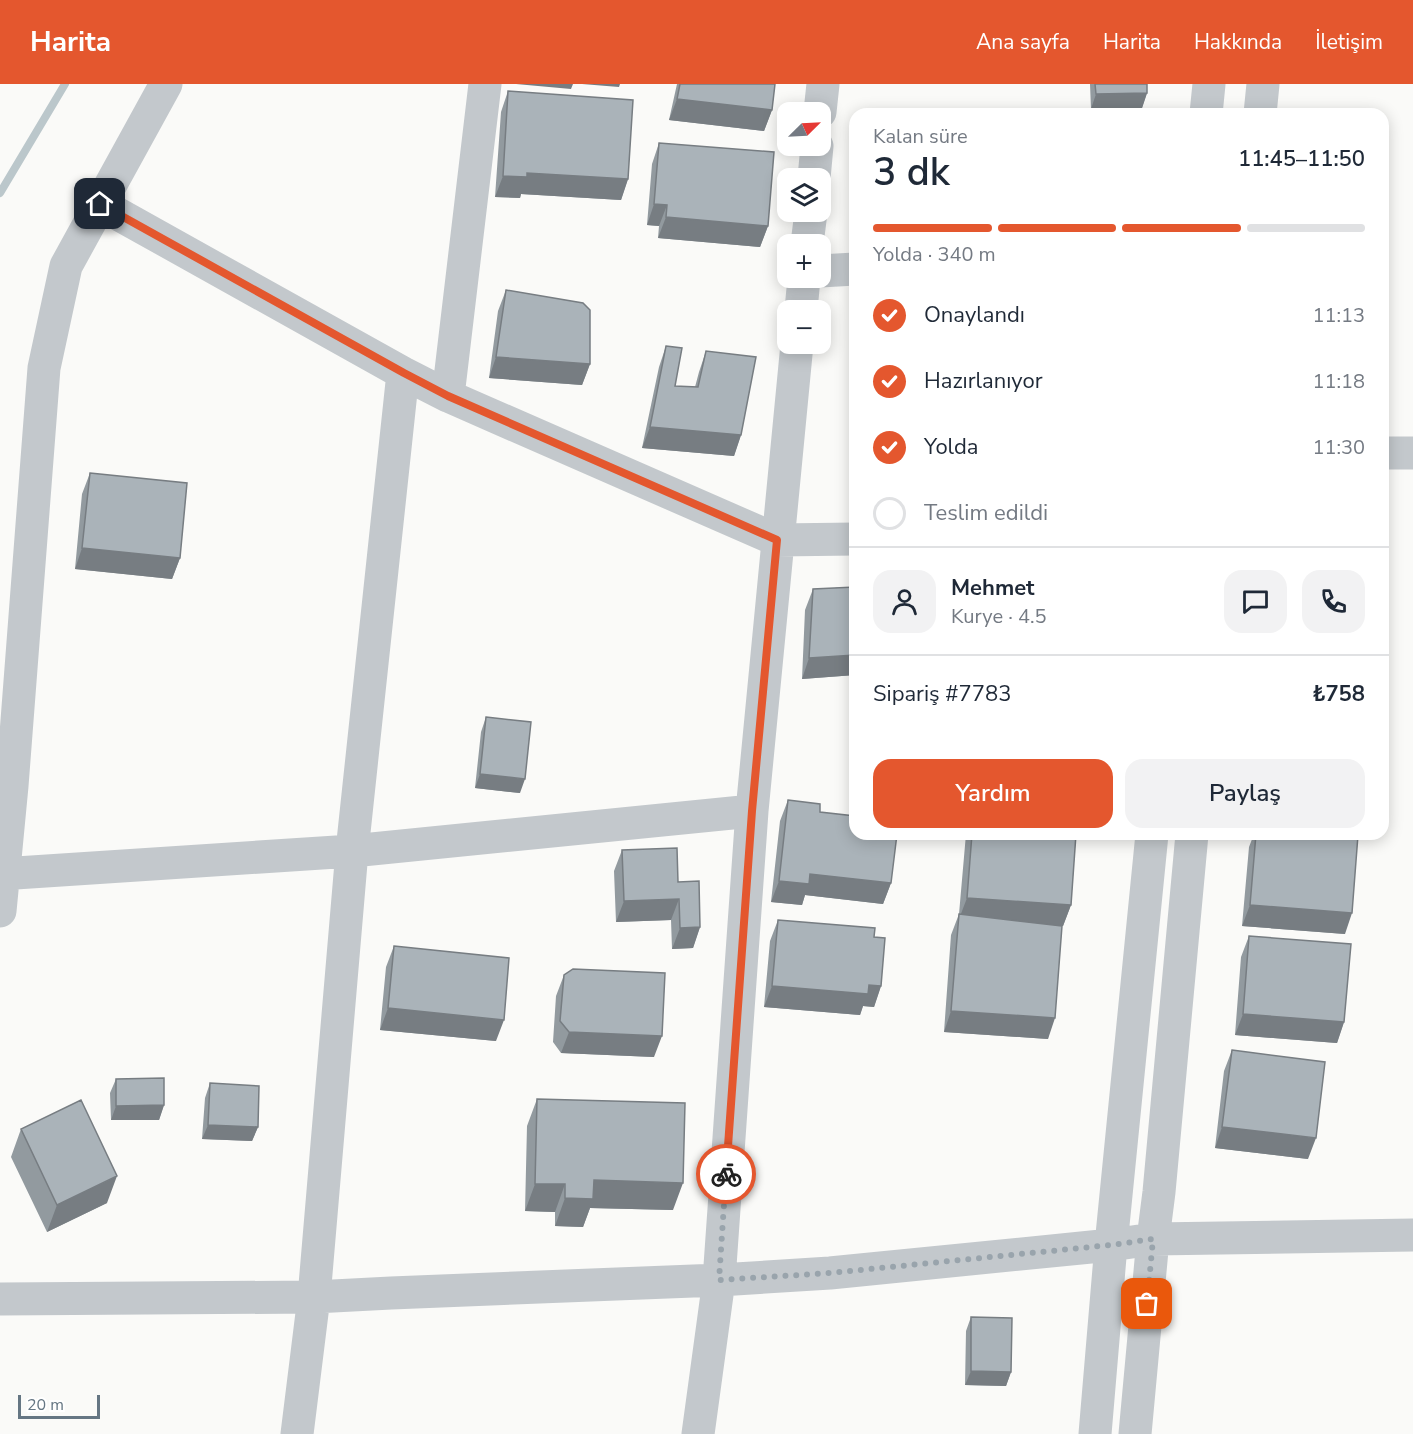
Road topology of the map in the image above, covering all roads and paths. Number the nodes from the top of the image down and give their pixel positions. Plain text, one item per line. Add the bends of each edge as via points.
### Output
1 (166, 84) edge
2 (485, 84) edge
3 (823, 84) edge
4 (1209, 84) edge
5 (1263, 84) edge
6 (821, 102) edge
7 (1207, 108) edge
8 (1261, 108) edge
9 (100, 204) junction
10 (849, 269) edge
11 (831, 270) edge
12 (797, 354) edge
13 (404, 373) junction
14 (448, 396) junction
15 (1389, 453) edge
16 (1413, 453) edge
17 (849, 539) edge
18 (777, 540) junction
19 (752, 811) junction
20 (1151, 840) edge
21 (1191, 840) edge
22 (352, 851) junction
23 (2, 874) edge
24 (0, 911) edge
25 (1413, 1235) edge
26 (1153, 1239) junction
27 (1111, 1245) junction
28 (719, 1280) junction
29 (314, 1297) junction
30 (0, 1299) edge
31 (297, 1434) edge
32 (698, 1434) edge
33 (1095, 1434) edge
34 (1135, 1434) edge

1 - 9 street
2 - 14 street
3 - 6 street
4 - 7 street
5 - 8 street
9 - 13 street
9 - 23 street via 66,266 44,368
10 - 11 street
12 - 18 street
13 - 14 street
13 - 22 street
14 - 18 street
15 - 16 street
17 - 18 street
18 - 19 street
19 - 22 street
19 - 28 street
20 - 27 street
21 - 26 street
22 - 23 street
22 - 29 street
23 - 24 street
25 - 26 street
26 - 27 street
26 - 34 street
27 - 28 street
27 - 33 street
28 - 29 street
28 - 32 street
29 - 30 street
29 - 31 street

